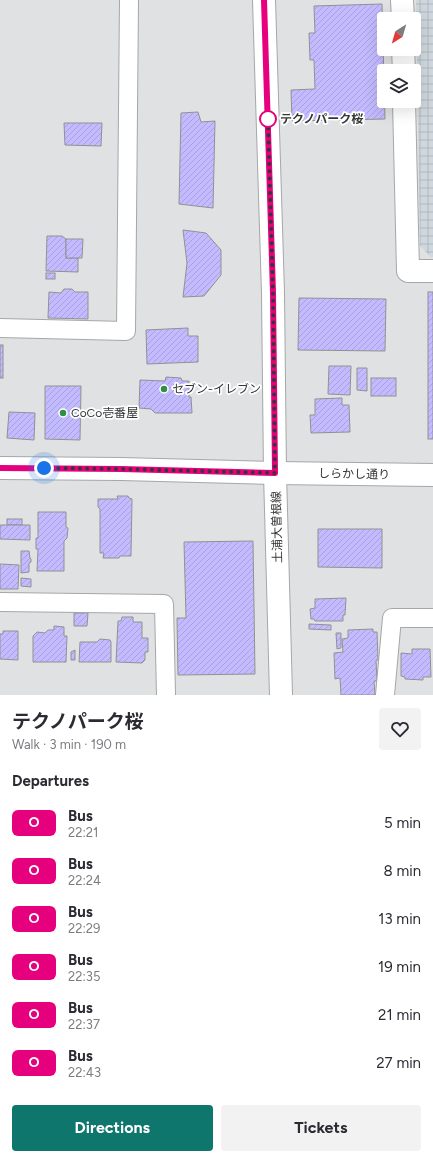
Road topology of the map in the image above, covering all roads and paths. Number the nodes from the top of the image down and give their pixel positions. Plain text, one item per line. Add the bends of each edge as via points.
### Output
1 (129, 0) edge
2 (264, 0) edge
3 (402, 0) edge
4 (403, 12) edge
5 (404, 108) edge
6 (433, 271) edge
7 (0, 328) edge
8 (0, 468) edge
9 (275, 473) junction
10 (433, 475) edge
11 (0, 602) edge
12 (433, 618) edge
13 (166, 695) edge
14 (281, 695) edge
15 (385, 695) edge

1 - 7 street via 126,331
2 - 9 main road, 土浦大曽根線 via 273,293
3 - 4 main road
5 - 6 main road via 408,271
8 - 9 main road, しらかし通り
9 - 10 main road, しらかし通り
9 - 14 main road, 土浦大曽根線
11 - 13 street via 164,604
12 - 15 street via 392,618

